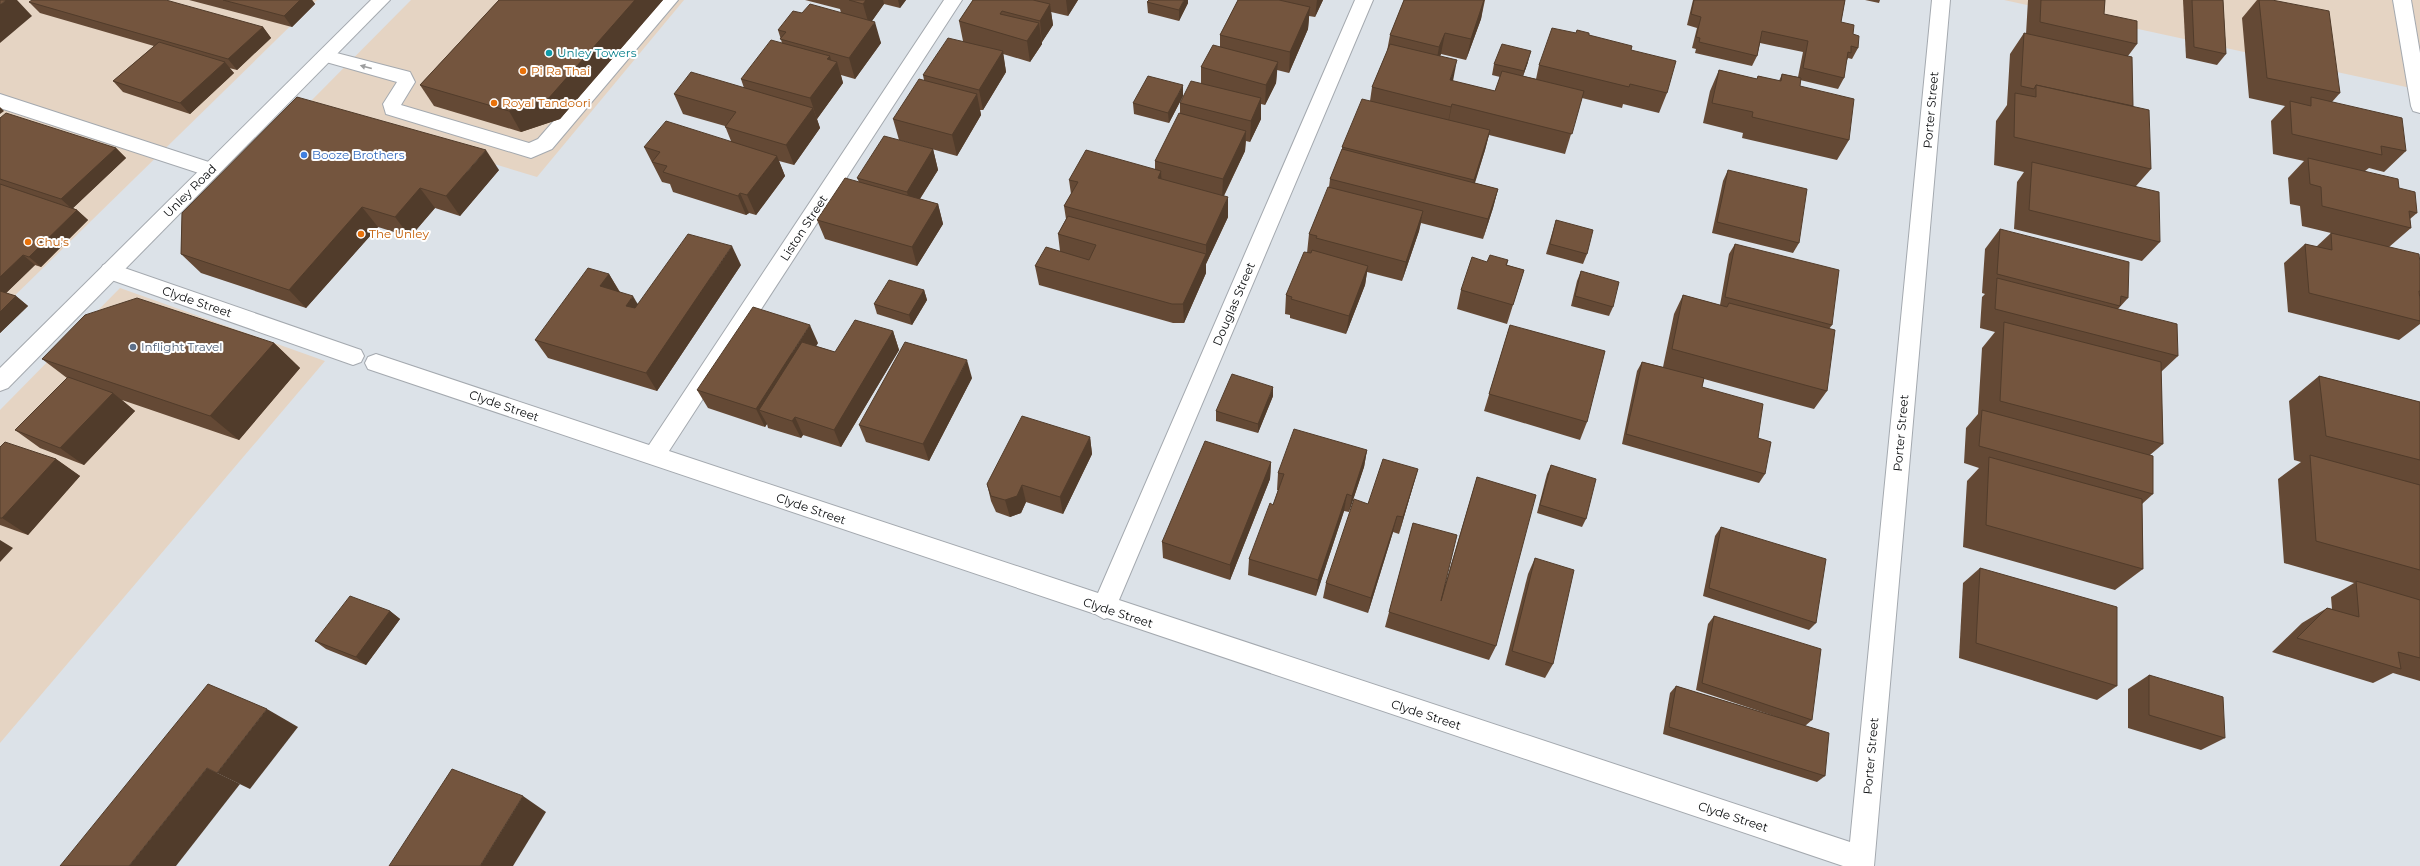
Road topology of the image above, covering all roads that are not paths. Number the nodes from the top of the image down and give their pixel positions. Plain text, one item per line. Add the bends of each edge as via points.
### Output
1 (381, 0) edge
2 (669, 0) edge
3 (953, 0) edge
4 (1364, 0) edge
5 (1941, 0) edge
6 (2402, 0) edge
7 (325, 56) junction
8 (0, 101) edge
9 (2420, 106) edge
10 (211, 170) junction
11 (110, 271) junction
12 (353, 356) dead end
13 (376, 363) dead end
14 (0, 382) edge
15 (654, 456) junction
16 (1104, 608) junction
17 (1861, 863) edge

1 - 7 street, Unley Road
2 -> 7 street via 545,144 531,151 393,109 392,104 406,82 404,77
3 - 15 street, Liston Street
4 - 16 street, Douglas Street
5 - 17 street, Porter Street
6 - 9 street
7 - 10 street, Unley Road
8 - 10 street
10 - 11 street, Unley Road
11 - 12 street, Clyde Street
11 - 14 street, Unley Road
13 - 15 street, Clyde Street
15 - 16 street, Clyde Street
16 - 17 street, Clyde Street

